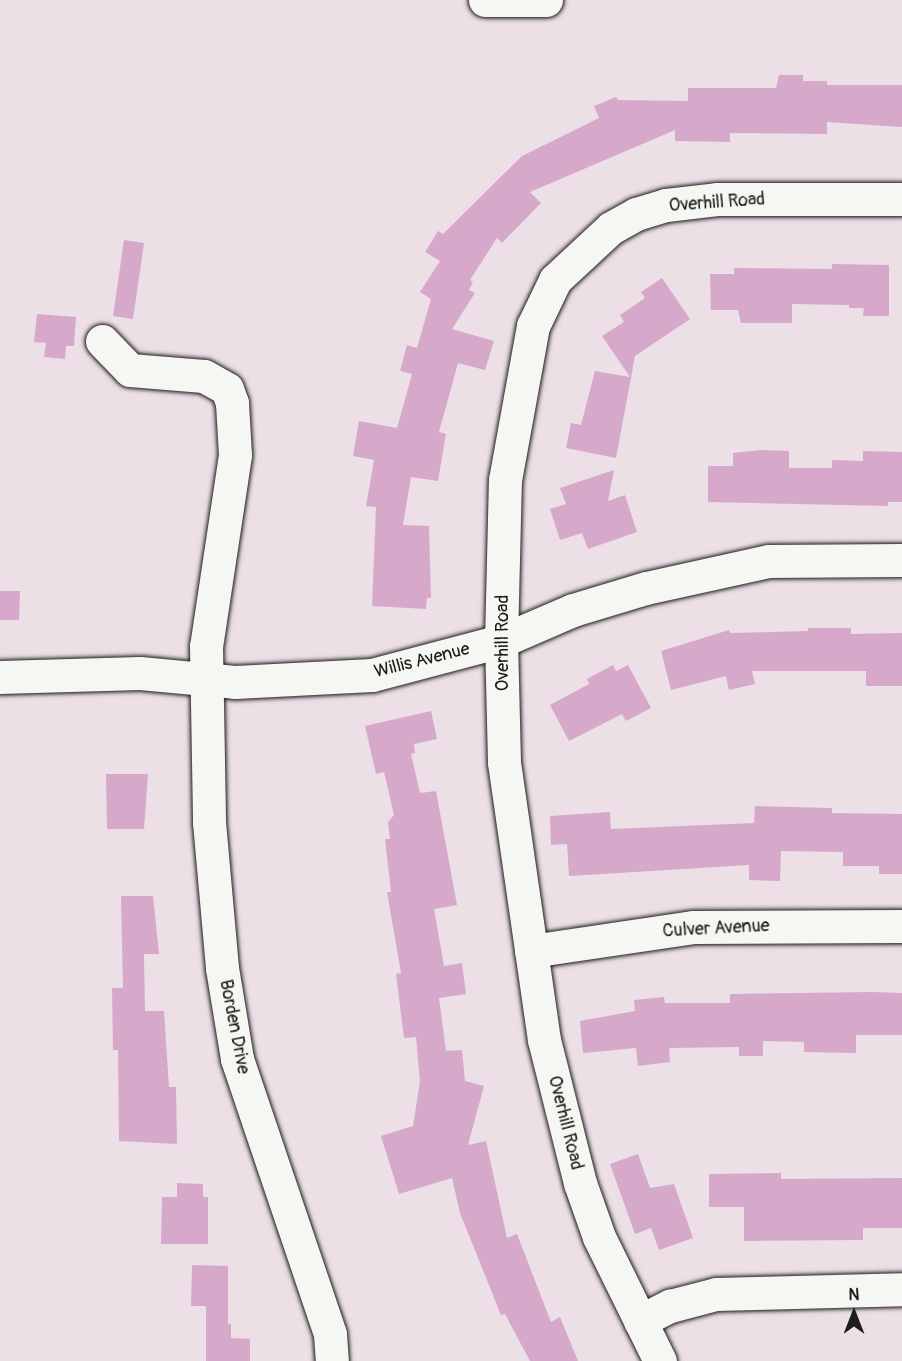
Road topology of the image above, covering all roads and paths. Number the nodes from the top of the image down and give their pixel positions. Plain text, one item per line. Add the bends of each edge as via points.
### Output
1 (485, 0) edge
2 (546, 0) edge
3 (902, 198) edge
4 (102, 341) dead end
5 (902, 560) edge
6 (501, 641) junction
7 (0, 677) edge
8 (207, 679) junction
9 (902, 926) edge
10 (531, 951) junction
11 (902, 1289) edge
12 (640, 1321) junction
13 (332, 1361) edge
14 (660, 1361) edge

1 - 2 street
3 - 6 street, Overhill Road via 717,199 666,205 636,214 611,228 555,280 532,326 505,480
4 - 8 street, Borden Drive via 130,370 204,376 227,389 232,403 235,455 206,646
5 - 6 street, Willis Avenue via 769,561 646,588 573,610
6 - 8 street, Willis Avenue via 372,675 235,682
6 - 10 street, Overhill Road via 504,762
7 - 8 street, Willis Avenue via 140,673
8 - 13 street, Borden Drive via 209,822 222,968 237,1059 330,1334
9 - 10 street, Culver Avenue via 694,927
10 - 12 street, Overhill Road via 544,1040 580,1183 599,1238
11 - 12 street via 716,1294 670,1306
12 - 14 street, Overhill Road

